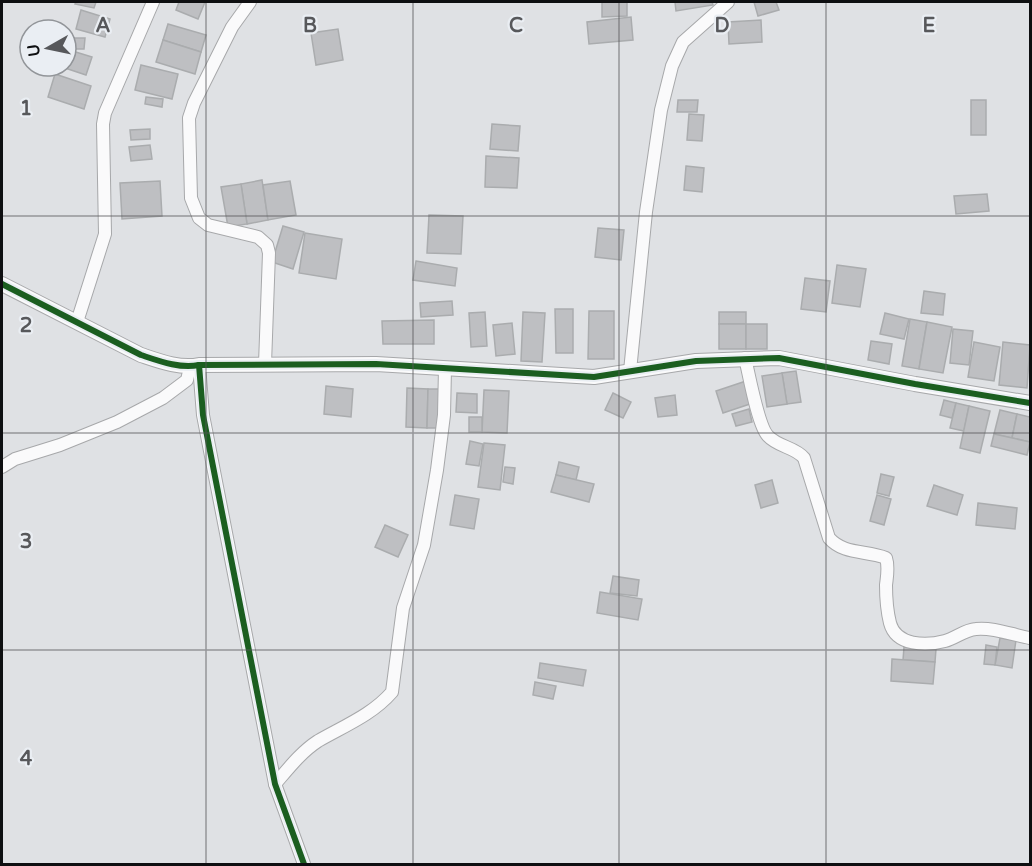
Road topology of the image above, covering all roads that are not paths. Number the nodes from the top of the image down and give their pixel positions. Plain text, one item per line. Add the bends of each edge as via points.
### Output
1 (153, 2) edge
2 (250, 2) edge
3 (728, 2) edge
4 (2, 284) edge
5 (77, 322) junction
6 (745, 357) junction
7 (265, 364) junction
8 (194, 366) junction
9 (445, 368) junction
10 (630, 371) junction
11 (1030, 403) edge
12 (2, 467) edge
13 (1030, 639) edge
14 (275, 784) junction
15 (304, 864) edge

1 - 5 street via 105,113 105,234
2 - 7 street via 232,27 189,118 191,198 199,218 208,225 258,237 267,245
3 - 10 street via 683,42 672,66 661,110 646,212
4 - 5 street
5 - 8 street via 141,355
6 - 10 street
6 - 11 street via 779,358
6 - 13 street via 765,433 804,458 829,538 844,549 887,560 886,588 895,634 909,642 946,641 976,629
7 - 8 street
7 - 9 street
8 - 12 street via 187,380 163,398 117,422
8 - 14 street
9 - 10 street via 594,377
9 - 14 street via 437,470 424,545 403,608 392,692 358,720 303,753
14 - 15 street

